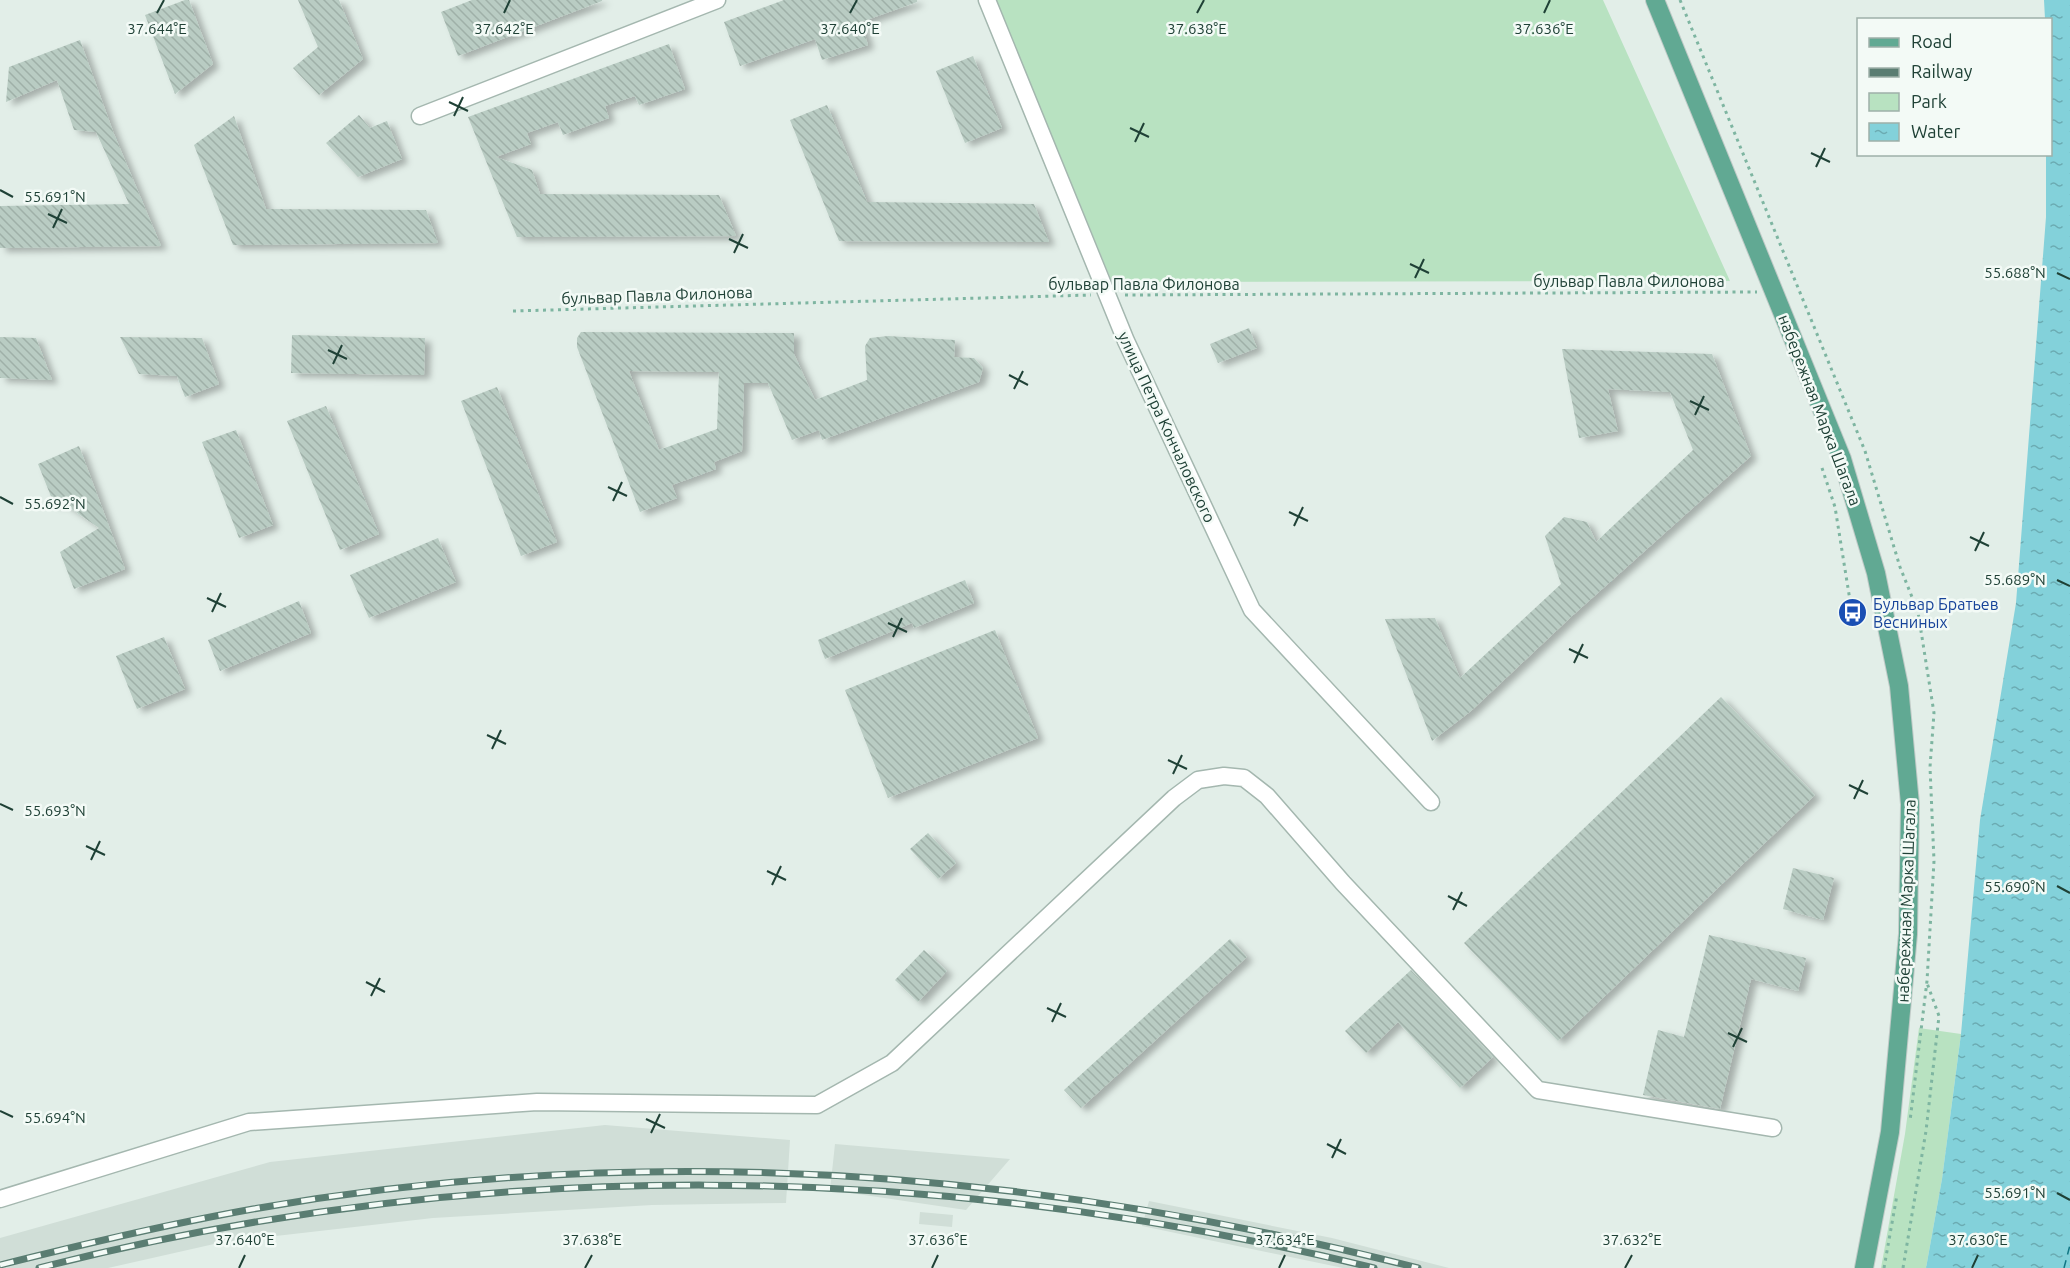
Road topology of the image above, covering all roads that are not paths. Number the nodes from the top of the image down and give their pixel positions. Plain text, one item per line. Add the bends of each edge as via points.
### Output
1 (717, 0) edge
2 (987, 0) edge
3 (1655, 0) edge
4 (420, 116) dead end
5 (1431, 802) dead end
6 (1773, 1128) dead end
7 (0, 1199) edge
8 (1864, 1268) edge

1 - 4 street
2 - 5 street, улица Петра Кончаловского via 1107,294 1252,610
3 - 8 main road, набережная Марка Шагала via 1855,497 1885,612 1904,724 1910,804 1908,934 1890,1132
6 - 7 street via 1538,1090 1343,883 1267,796 1244,778 1224,776 1198,780 1174,798 892,1064 817,1105 537,1102 249,1122

